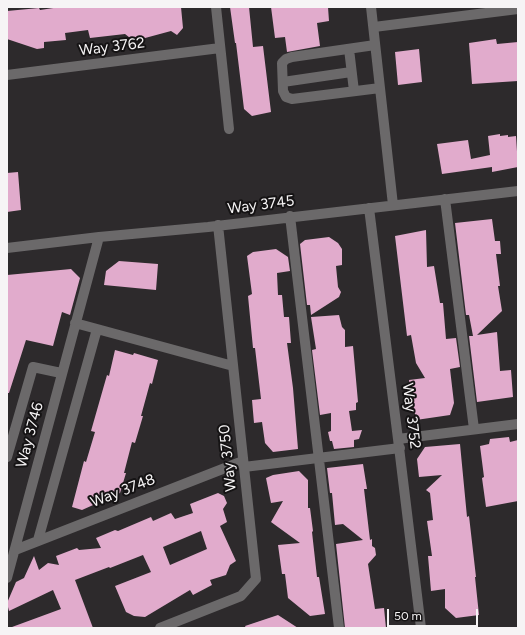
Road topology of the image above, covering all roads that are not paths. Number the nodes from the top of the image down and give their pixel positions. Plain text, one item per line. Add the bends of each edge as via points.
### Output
1 (216, 7) edge
2 (371, 7) edge
3 (518, 9) edge
4 (450, 12) edge
5 (374, 27) junction
6 (376, 45) junction
7 (220, 48) junction
8 (349, 49) junction
9 (351, 72) junction
10 (7, 75) edge
11 (283, 82) junction
12 (380, 88) junction
13 (354, 92) junction
14 (229, 129) dead end
15 (518, 191) edge
16 (445, 199) junction
17 (393, 205) junction
18 (369, 208) junction
19 (290, 216) junction
20 (218, 225) junction
21 (99, 237) junction
22 (7, 248) edge
23 (75, 322) junction
24 (97, 329) junction
25 (233, 366) junction
26 (61, 373) junction
27 (518, 424) edge
28 (474, 430) junction
29 (399, 444) junction
30 (7, 457) edge
31 (319, 458) junction
32 (244, 464) junction
33 (38, 540) junction
34 (13, 543) edge
35 (7, 576) edge
36 (160, 628) edge
37 (339, 628) edge
38 (421, 628) edge

1 - 7 street
2 - 5 street
3 - 4 street
4 - 5 street
5 - 6 street
6 - 8 street
6 - 12 street
7 - 10 street, Way 3762
7 - 14 street
8 - 9 street
8 - 11 street via 286,59 282,63
9 - 11 street
9 - 13 street
11 - 13 street via 286,97 292,99
12 - 13 street
12 - 17 street
15 - 16 street, Way 3745
16 - 17 street, Way 3745
16 - 28 street
17 - 18 street, Way 3745
18 - 19 street, Way 3745
18 - 29 street, Way 3752
19 - 20 street, Way 3745
19 - 31 street
20 - 21 street, Way 3745
20 - 25 street, Way 3750
21 - 22 street, Way 3745
21 - 23 street, Way 3746
23 - 24 street
23 - 26 street, Way 3746
24 - 25 street
24 - 33 street
25 - 32 street, Way 3750
26 - 30 street via 33,367
26 - 34 street, Way 3746
27 - 28 street, Way 3748
28 - 29 street, Way 3748
29 - 31 street, Way 3748
29 - 38 street, Way 3752
31 - 32 street, Way 3748
31 - 37 street
32 - 33 street, Way 3748
32 - 36 street, Way 3750 via 256,579 241,596
33 - 34 street, Way 3748
34 - 35 street, Way 3746

